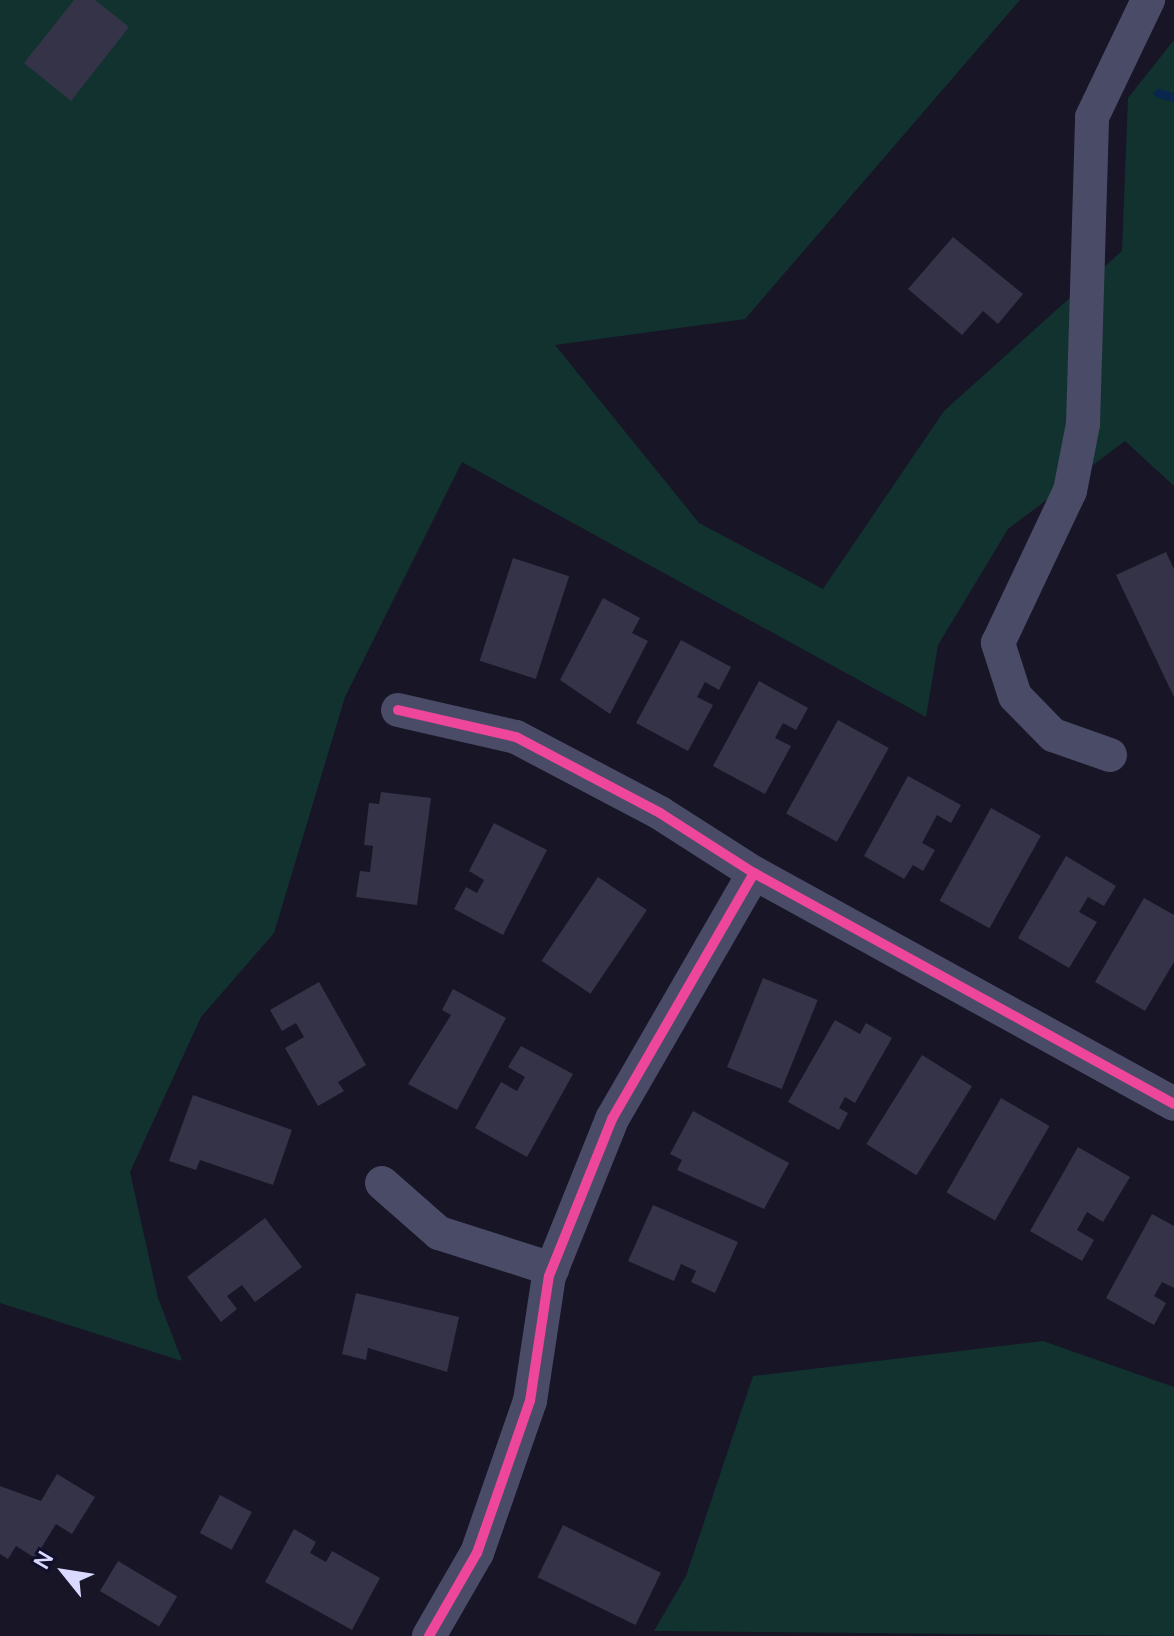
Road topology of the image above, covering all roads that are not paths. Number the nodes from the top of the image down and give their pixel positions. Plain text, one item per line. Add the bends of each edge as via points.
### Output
1 (1147, 4) edge
2 (398, 710) dead end
3 (1110, 755) dead end
4 (754, 873) junction
5 (1174, 1104) edge
6 (382, 1183) dead end
7 (552, 1269) junction
8 (429, 1636) edge

1 - 3 street via 1092,117 1083,424 1070,491 998,643 1015,696 1053,735
2 - 4 street via 516,737 660,813
4 - 5 street
4 - 7 street via 612,1119
6 - 7 street via 439,1233
7 - 8 street via 530,1401 477,1553

